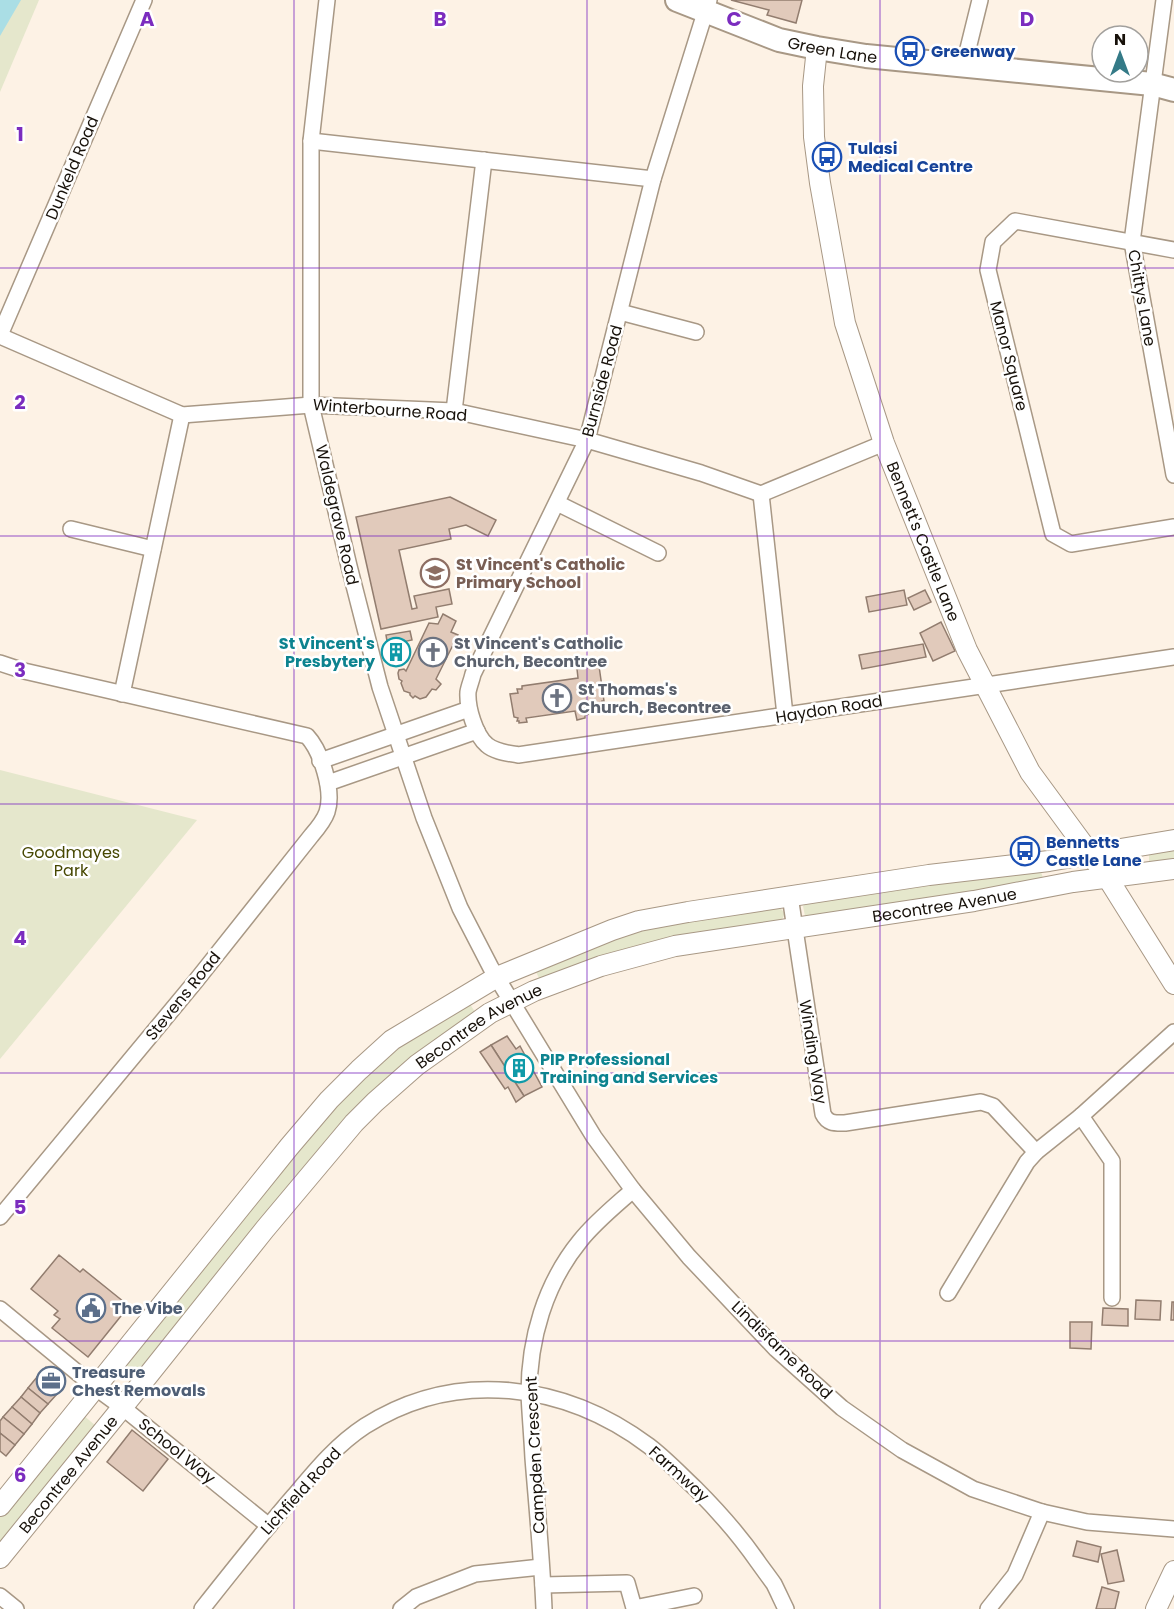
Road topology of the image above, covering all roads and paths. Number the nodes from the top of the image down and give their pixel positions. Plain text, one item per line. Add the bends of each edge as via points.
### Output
1 (144, 0) edge
2 (327, 0) edge
3 (677, 0) edge
4 (980, 0) edge
5 (1164, 0) edge
6 (708, 6) edge
7 (818, 48) junction
8 (964, 65) junction
9 (1152, 84) junction
10 (1174, 90) edge
11 (311, 141) junction
12 (484, 160) junction
13 (653, 179) junction
14 (1132, 242) junction
15 (1174, 250) edge
16 (620, 312) junction
17 (696, 332) dead end
18 (0, 336) edge
19 (311, 405) junction
20 (454, 411) junction
21 (182, 415) junction
22 (587, 440) junction
23 (884, 443) junction
24 (1174, 475) edge
25 (761, 494) junction
26 (557, 503) junction
27 (1174, 527) edge
28 (71, 530) dead end
29 (153, 549) junction
30 (658, 553) dead end
31 (1174, 657) edge
32 (0, 663) edge
33 (985, 685) junction
34 (122, 694) junction
35 (469, 709) junction
36 (785, 715) junction
37 (477, 731) junction
38 (397, 735) junction
39 (487, 745) joint
40 (404, 756) junction
41 (320, 761) junction
42 (328, 783) junction
43 (1174, 840) edge
44 (1089, 855) junction
45 (1174, 869) edge
46 (1107, 877) junction
47 (790, 896) junction
48 (795, 928) junction
49 (497, 977) junction
50 (1174, 984) edge
51 (511, 1002) junction
52 (1174, 1032) edge
53 (1081, 1116) junction
54 (1035, 1152) junction
55 (633, 1190) junction
56 (0, 1217) edge
57 (948, 1293) dead end
58 (1112, 1299) dead end
59 (0, 1309) edge
60 (96, 1388) junction
61 (529, 1393) junction
62 (122, 1407) junction
63 (0, 1506) edge
64 (1042, 1512) junction
65 (269, 1526) junction
66 (1174, 1529) edge
67 (0, 1558) edge
68 (541, 1567) junction
69 (1174, 1571) edge
70 (543, 1585) junction
71 (0, 1596) edge
72 (694, 1596) dead end
73 (16, 1609) edge
74 (202, 1609) edge
75 (401, 1609) edge
76 (544, 1609) edge
77 (786, 1609) edge
78 (988, 1609) edge
79 (1156, 1609) edge

1 - 18 street, Dunkeld Road
2 - 11 street, Waldegrave Road
3 - 6 main road, Green Lane
4 - 8 street
5 - 9 street, Chittys Lane
6 - 7 main road, Green Lane via 779,40
6 - 13 street, Burnside Road
7 - 8 main road, Green Lane
7 - 23 street, Bennett's Castle Lane via 814,137 820,183 845,323
8 - 9 main road, Green Lane
9 - 10 main road, Green Lane
9 - 14 street, Chittys Lane
11 - 12 street
11 - 19 street, Waldegrave Road
12 - 13 street
12 - 20 street
13 - 16 street, Burnside Road
14 - 15 street, Manor Square
14 - 24 street, Chittys Lane
14 - 27 street, Manor Square via 1015,221 993,242 988,270 1053,534 1071,544
16 - 17 street
16 - 22 street, Burnside Road
18 - 21 street, Winterbourne Road
19 - 20 street, Winterbourne Road
19 - 21 street, Winterbourne Road
19 - 38 street, Waldegrave Road via 380,687
20 - 22 street, Winterbourne Road
21 - 29 street
22 - 25 street, Winterbourne Road
22 - 26 street, Burnside Road
23 - 25 street
23 - 33 street, Bennett's Castle Lane via 967,650
25 - 36 street
26 - 30 street
26 - 35 street, Burnside Road via 473,674 468,691
28 - 29 street
29 - 34 street
31 - 33 street, Haydon Road
32 - 34 street, Stevens Road
33 - 36 street, Haydon Road
33 - 44 street, Bennett's Castle Lane via 1030,772
34 - 41 street, Stevens Road via 307,736
35 - 37 street, Burnside Road
35 - 38 street
36 - 39 street, Haydon Road via 518,755
37 - 39 street, Burnside Road
37 - 40 street
38 - 40 street, Waldegrave Road
38 - 41 street
40 - 42 street
40 - 49 street, Waldegrave Road via 460,908
41 - 42 street, Stevens Road
42 - 56 street, Stevens Road via 327,812 321,824
43 - 44 street, Becontree Avenue
44 - 46 street, Bennett's Castle Lane
44 - 47 street, Becontree Avenue
45 - 46 street, Becontree Avenue
46 - 48 street, Becontree Avenue
46 - 50 street, Bennett's Castle Lane
47 - 48 street, Winding Way
47 - 49 street, Becontree Avenue via 639,921
48 - 51 street, Becontree Avenue via 675,946 601,966
48 - 54 street, Winding Way via 821,1102 828,1122 845,1123 981,1102 993,1106
49 - 51 street, Waldegrave Road
49 - 60 street, Becontree Avenue via 392,1040 329,1100
51 - 55 street, Lindisfarne Road via 594,1137
51 - 62 street, Becontree Avenue via 417,1065 354,1123
52 - 53 street
53 - 54 street
53 - 58 street via 1112,1161
54 - 57 street
55 - 61 street, Campden Crescent via 580,1240 561,1268 539,1317
55 - 64 street, Lindisfarne Road via 768,1341 842,1408 902,1450 974,1489
59 - 60 street, School Way
60 - 62 street, School Way
60 - 63 street, Becontree Avenue
61 - 65 street, Lichfield Road via 488,1389 448,1392 387,1414 363,1427 332,1453
61 - 68 street, Campden Crescent
61 - 77 street, Farmway via 585,1409 650,1447 715,1507 773,1584
62 - 65 street, School Way
62 - 67 street, Becontree Avenue
64 - 66 street, Lindisfarne Road via 1087,1522
64 - 78 street via 1015,1575
65 - 74 street, Lichfield Road
68 - 70 street, Campden Crescent
68 - 75 street via 475,1574 416,1596
69 - 79 street
70 - 72 street via 627,1583 634,1608
70 - 76 street, Campden Crescent
71 - 73 street

